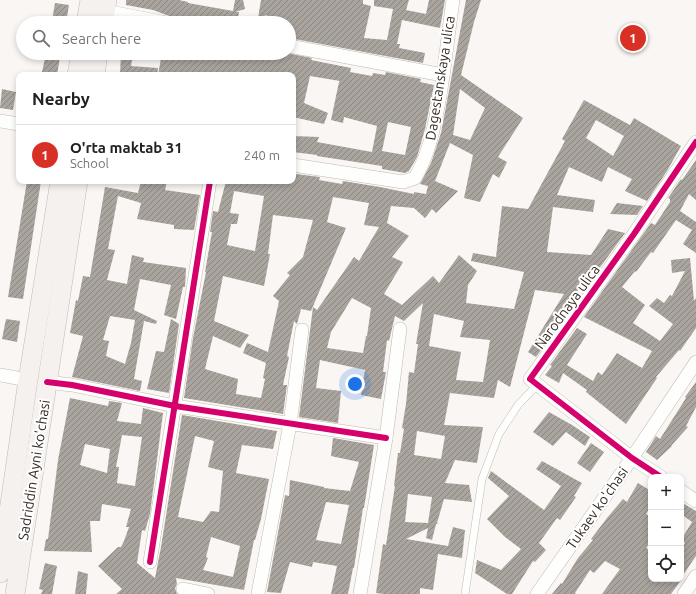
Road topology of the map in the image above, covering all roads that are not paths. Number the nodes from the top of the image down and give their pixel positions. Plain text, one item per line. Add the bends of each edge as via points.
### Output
1 (453, 0) edge
2 (101, 9) edge
3 (94, 16) edge
4 (134, 16) edge
5 (296, 47) edge
6 (80, 60) edge
7 (97, 60) edge
8 (78, 72) edge
9 (95, 72) edge
10 (443, 76) junction
11 (0, 121) edge
12 (16, 124) edge
13 (696, 142) edge
14 (296, 165) edge
15 (60, 184) edge
16 (77, 184) edge
17 (210, 184) edge
18 (400, 329) dead end
19 (302, 330) dead end
20 (696, 362) edge
21 (0, 376) edge
22 (38, 381) junction
23 (537, 384) junction
24 (175, 406) junction
25 (290, 424) junction
26 (386, 438) junction
27 (632, 458) junction
28 (656, 474) edge
29 (684, 493) edge
30 (696, 501) edge
31 (150, 562) dead end
32 (0, 573) edge
33 (696, 576) edge
34 (183, 589) dead end
35 (15, 594) edge
36 (208, 594) edge
37 (258, 594) edge
38 (360, 594) edge
39 (465, 594) edge
40 (537, 594) edge
41 (684, 594) edge

1 - 10 street, Dagestanskaya ulica
2 - 3 main road
2 - 4 street
5 - 10 street
6 - 8 main road
7 - 9 main road
10 - 14 street, Dagestanskaya ulica via 433,134 423,164 415,178 403,182
11 - 12 street
13 - 23 street, Narodnaya ulica via 530,379
15 - 22 main road, Sadriddin Ayni ko'chasi
16 - 22 main road, Sadriddin Ayni ko'chasi
17 - 24 street
18 - 26 street
19 - 25 street
20 - 27 street, Tukaev ko'chasi
21 - 22 street
22 - 24 street via 72,385
22 - 32 main road, Sadriddin Ayni ko'chasi
22 - 35 main road, Sadriddin Ayni ko'chasi
23 - 27 street
23 - 39 lane via 518,405 499,434 482,479
24 - 25 street
24 - 31 street
25 - 26 street
25 - 37 street
26 - 38 street
27 - 28 street
27 - 40 street, Tukaev ko'chasi
29 - 30 street
33 - 41 street
34 - 36 street

